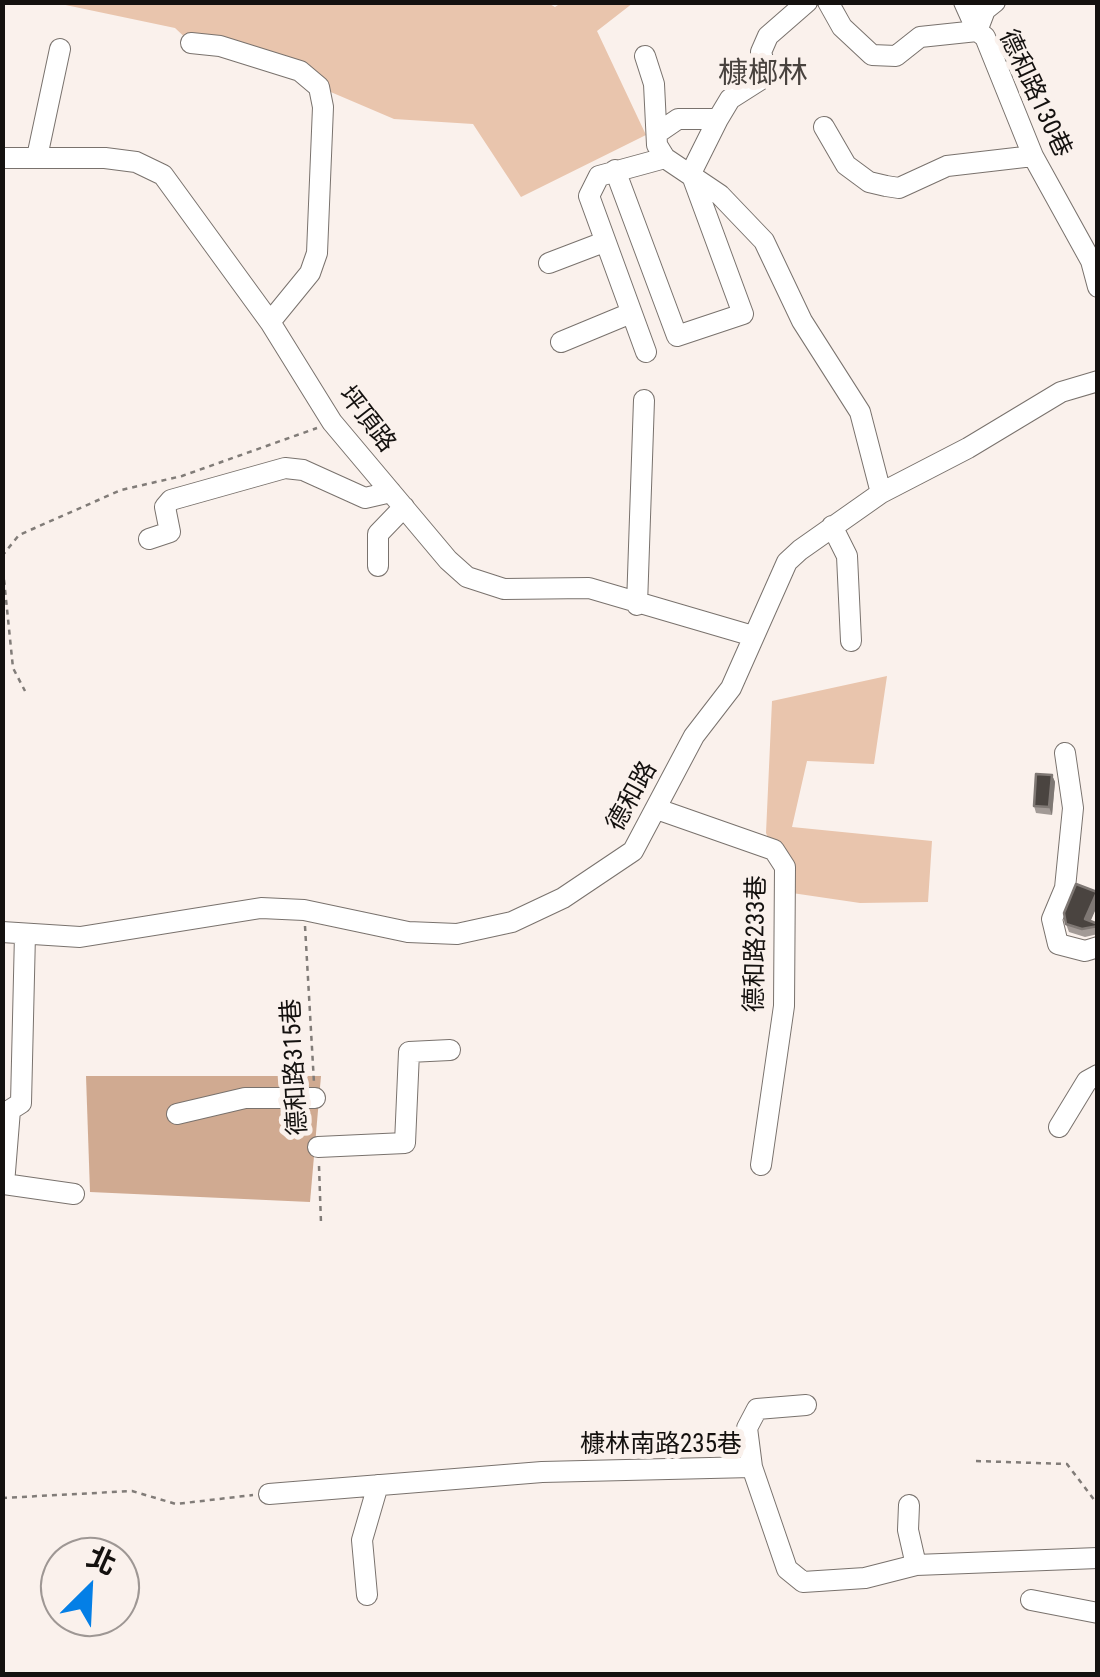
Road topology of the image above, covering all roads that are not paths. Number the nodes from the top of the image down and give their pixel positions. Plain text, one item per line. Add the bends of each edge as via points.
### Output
1 (807, 2) edge
2 (818, 2) edge
3 (828, 2) edge
4 (964, 2) edge
5 (996, 2) edge
6 (842, 27) junction
7 (977, 31) junction
8 (192, 43) dead end
9 (60, 49) dead end
10 (645, 56) dead end
11 (718, 119) junction
12 (824, 127) dead end
13 (658, 132) junction
14 (1034, 156) junction
15 (37, 157) junction
16 (2, 158) edge
17 (665, 158) junction
18 (615, 170) junction
19 (691, 172) junction
20 (604, 242) junction
21 (548, 263) dead end
22 (1098, 287) edge
23 (631, 313) junction
24 (270, 322) junction
25 (560, 342) dead end
26 (646, 352) dead end
27 (1098, 381) edge
28 (644, 400) dead end
29 (881, 493) junction
30 (398, 500) junction
31 (832, 526) junction
32 (149, 538) dead end
33 (378, 566) dead end
34 (636, 606) junction
35 (752, 636) junction
36 (851, 641) dead end
37 (1065, 754) dead end
38 (657, 809) junction
39 (2, 932) edge
40 (25, 934) junction
41 (1098, 946) edge
42 (450, 1050) dead end
43 (1098, 1075) edge
44 (315, 1098) road end
45 (177, 1114) dead end
46 (1059, 1127) dead end
47 (318, 1148) road end
48 (761, 1165) dead end
49 (74, 1194) dead end
50 (806, 1405) dead end
51 (752, 1467) junction
52 (378, 1486) junction
53 (269, 1494) road end
54 (909, 1505) dead end
55 (1098, 1558) edge
56 (916, 1564) junction
57 (367, 1595) dead end
58 (1031, 1600) dead end
59 (1098, 1613) edge

1 - 11 street via 768,36 762,78 730,99
2 - 6 street
3 - 6 street, 德和路130巷
4 - 7 street
5 - 7 street
6 - 7 street, 德和路130巷 via 872,54 884,56 896,56 920,38
7 - 14 street, 德和路130巷
8 - 24 street via 300,70 319,88 317,253 310,273
9 - 15 street
10 - 13 street
11 - 13 street via 678,120
11 - 19 street
12 - 14 street via 846,165 869,182 900,188 947,166
13 - 17 street
14 - 22 street, 德和路130巷 via 1091,261
15 - 16 street, 坪頂路
15 - 24 street, 坪頂路 via 136,162 162,175
17 - 18 street
17 - 19 street
18 - 19 street via 677,336 743,314
18 - 20 street via 599,176 589,196
19 - 29 street via 764,240 802,321 860,412
20 - 21 street
20 - 23 street
23 - 25 street
23 - 26 street
24 - 30 street, 坪頂路 via 332,422
27 - 29 street, 德和路 via 1061,392
28 - 34 street
29 - 31 street, 德和路
30 - 32 street via 365,498 285,468 171,500 165,507 170,532
30 - 33 street via 378,534
30 - 34 street, 坪頂路 via 448,560 479,583 589,588
31 - 35 street, 德和路 via 788,562
31 - 36 street via 847,556
34 - 35 street, 坪頂路
35 - 38 street, 德和路 via 732,688 694,736
37 - 41 street via 1072,808 1066,888 1052,919 1058,944
38 - 40 street, 德和路 via 633,851 563,898 512,922 457,934 261,908 80,937
38 - 48 street, 德和路233巷 via 774,850 786,867 784,1006
39 - 40 street, 德和路
40 - 49 street via 21,1103 10,1110 4,1184
42 - 47 street via 409,1052 405,1142
43 - 46 street via 1087,1080
44 - 45 street via 245,1098
50 - 51 street via 757,1408 748,1428
51 - 52 street, 槺林南路235巷 via 542,1472
51 - 56 street, 槺林南路235巷 via 787,1568 803,1582 865,1578
52 - 53 street, 槺林南路235巷
52 - 57 street via 362,1540
54 - 56 street
55 - 56 street, 槺林南路235巷
58 - 59 street

